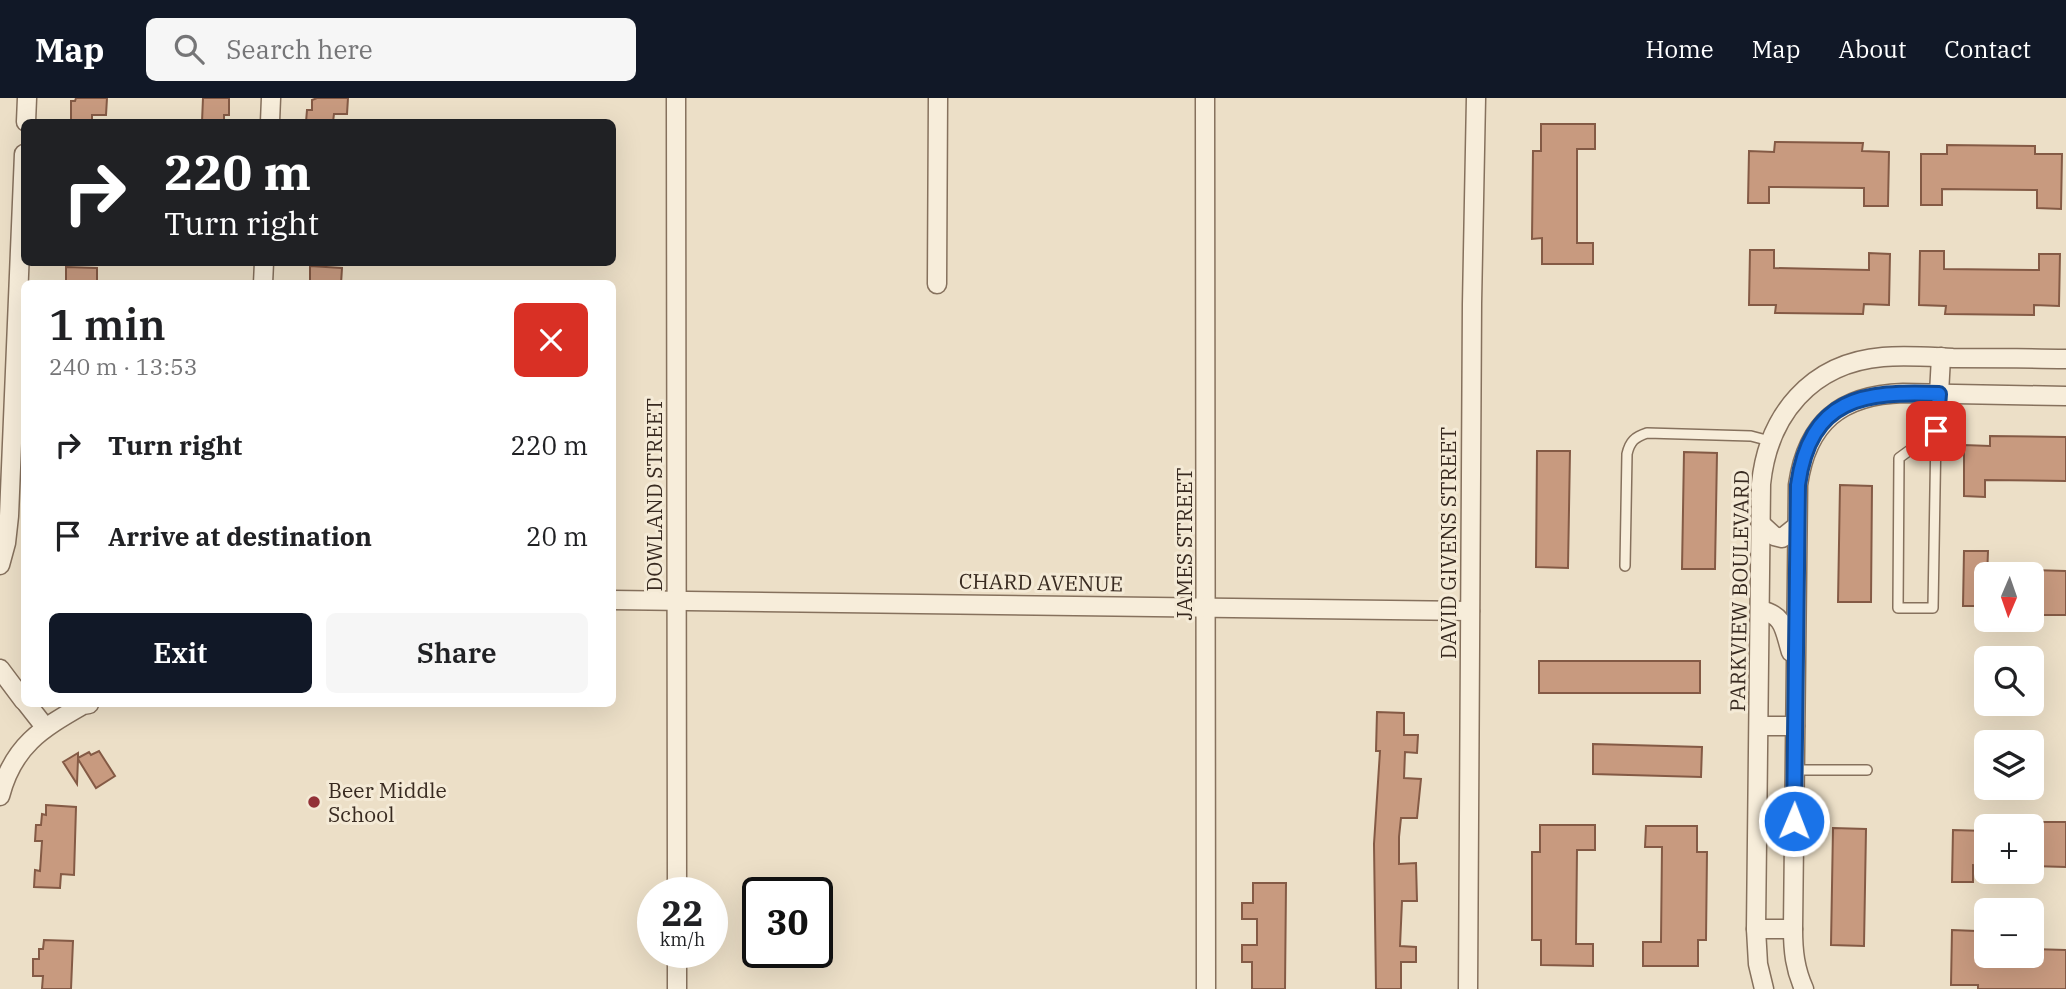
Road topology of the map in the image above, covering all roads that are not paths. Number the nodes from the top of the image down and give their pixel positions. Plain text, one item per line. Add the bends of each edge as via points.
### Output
1 (27, 98) edge
2 (271, 98) edge
3 (676, 98) edge
4 (938, 98) edge
5 (1205, 98) edge
6 (1476, 98) edge
7 (26, 119) edge
8 (270, 119) edge
9 (21, 226) edge
10 (937, 284) dead end
11 (1941, 358) junction
12 (2066, 359) edge
13 (1939, 394) junction
14 (2066, 396) edge
15 (1936, 431) junction
16 (1770, 440) junction
17 (1761, 524) junction
18 (1797, 526) junction
19 (0, 565) edge
20 (1625, 566) dead end
21 (616, 600) edge
22 (677, 601) junction
23 (1207, 607) junction
24 (1760, 610) junction
25 (1470, 611) junction
26 (1796, 665) junction
27 (0, 669) edge
28 (21, 696) edge
29 (30, 707) edge
30 (80, 707) edge
31 (1759, 726) junction
32 (1796, 726) junction
33 (45, 727) junction
34 (1795, 770) junction
35 (1867, 770) dead end
36 (0, 796) edge
37 (677, 877) edge
38 (1756, 929) junction
39 (1793, 929) junction
40 (677, 968) edge
41 (677, 989) edge
42 (1206, 989) edge
43 (1468, 989) edge
44 (1764, 989) edge
45 (1804, 989) edge

1 - 7 street
2 - 8 street
3 - 22 street, DOWLAND STREET
4 - 10 street
5 - 23 street, JAMES STREET
6 - 25 street, DAVID GIVENS STREET
9 - 19 street via 9,516
11 - 12 street, PARKVIEW BOULEVARD
11 - 13 street
11 - 16 street, PARKVIEW BOULEVARD via 1883,357 1831,372 1794,401
13 - 14 street
13 - 15 lane
13 - 18 street via 1881,393 1849,402 1827,419 1800,469
15 - 15 lane via 1899,458 1898,608 1933,608
16 - 17 street, PARKVIEW BOULEVARD via 1763,471
16 - 20 lane via 1637,436 1627,454
17 - 18 street via 1782,537
17 - 24 street, PARKVIEW BOULEVARD
18 - 26 street
21 - 22 street, CHARD AVENUE
22 - 23 street, CHARD AVENUE
22 - 37 street, DOWLAND STREET
23 - 25 street, CHARD AVENUE
23 - 42 street, JAMES STREET
24 - 26 street via 1774,612 1779,618
24 - 31 street, PARKVIEW BOULEVARD
25 - 43 street, DAVID GIVENS STREET
26 - 32 street
27 - 28 street
29 - 33 street
30 - 33 street
31 - 32 street
31 - 38 street, PARKVIEW BOULEVARD
32 - 34 street
33 - 36 street via 21,751
34 - 35 lane
34 - 39 street
38 - 39 street
38 - 44 street, PARKVIEW BOULEVARD
39 - 45 street via 1793,955
40 - 41 street

